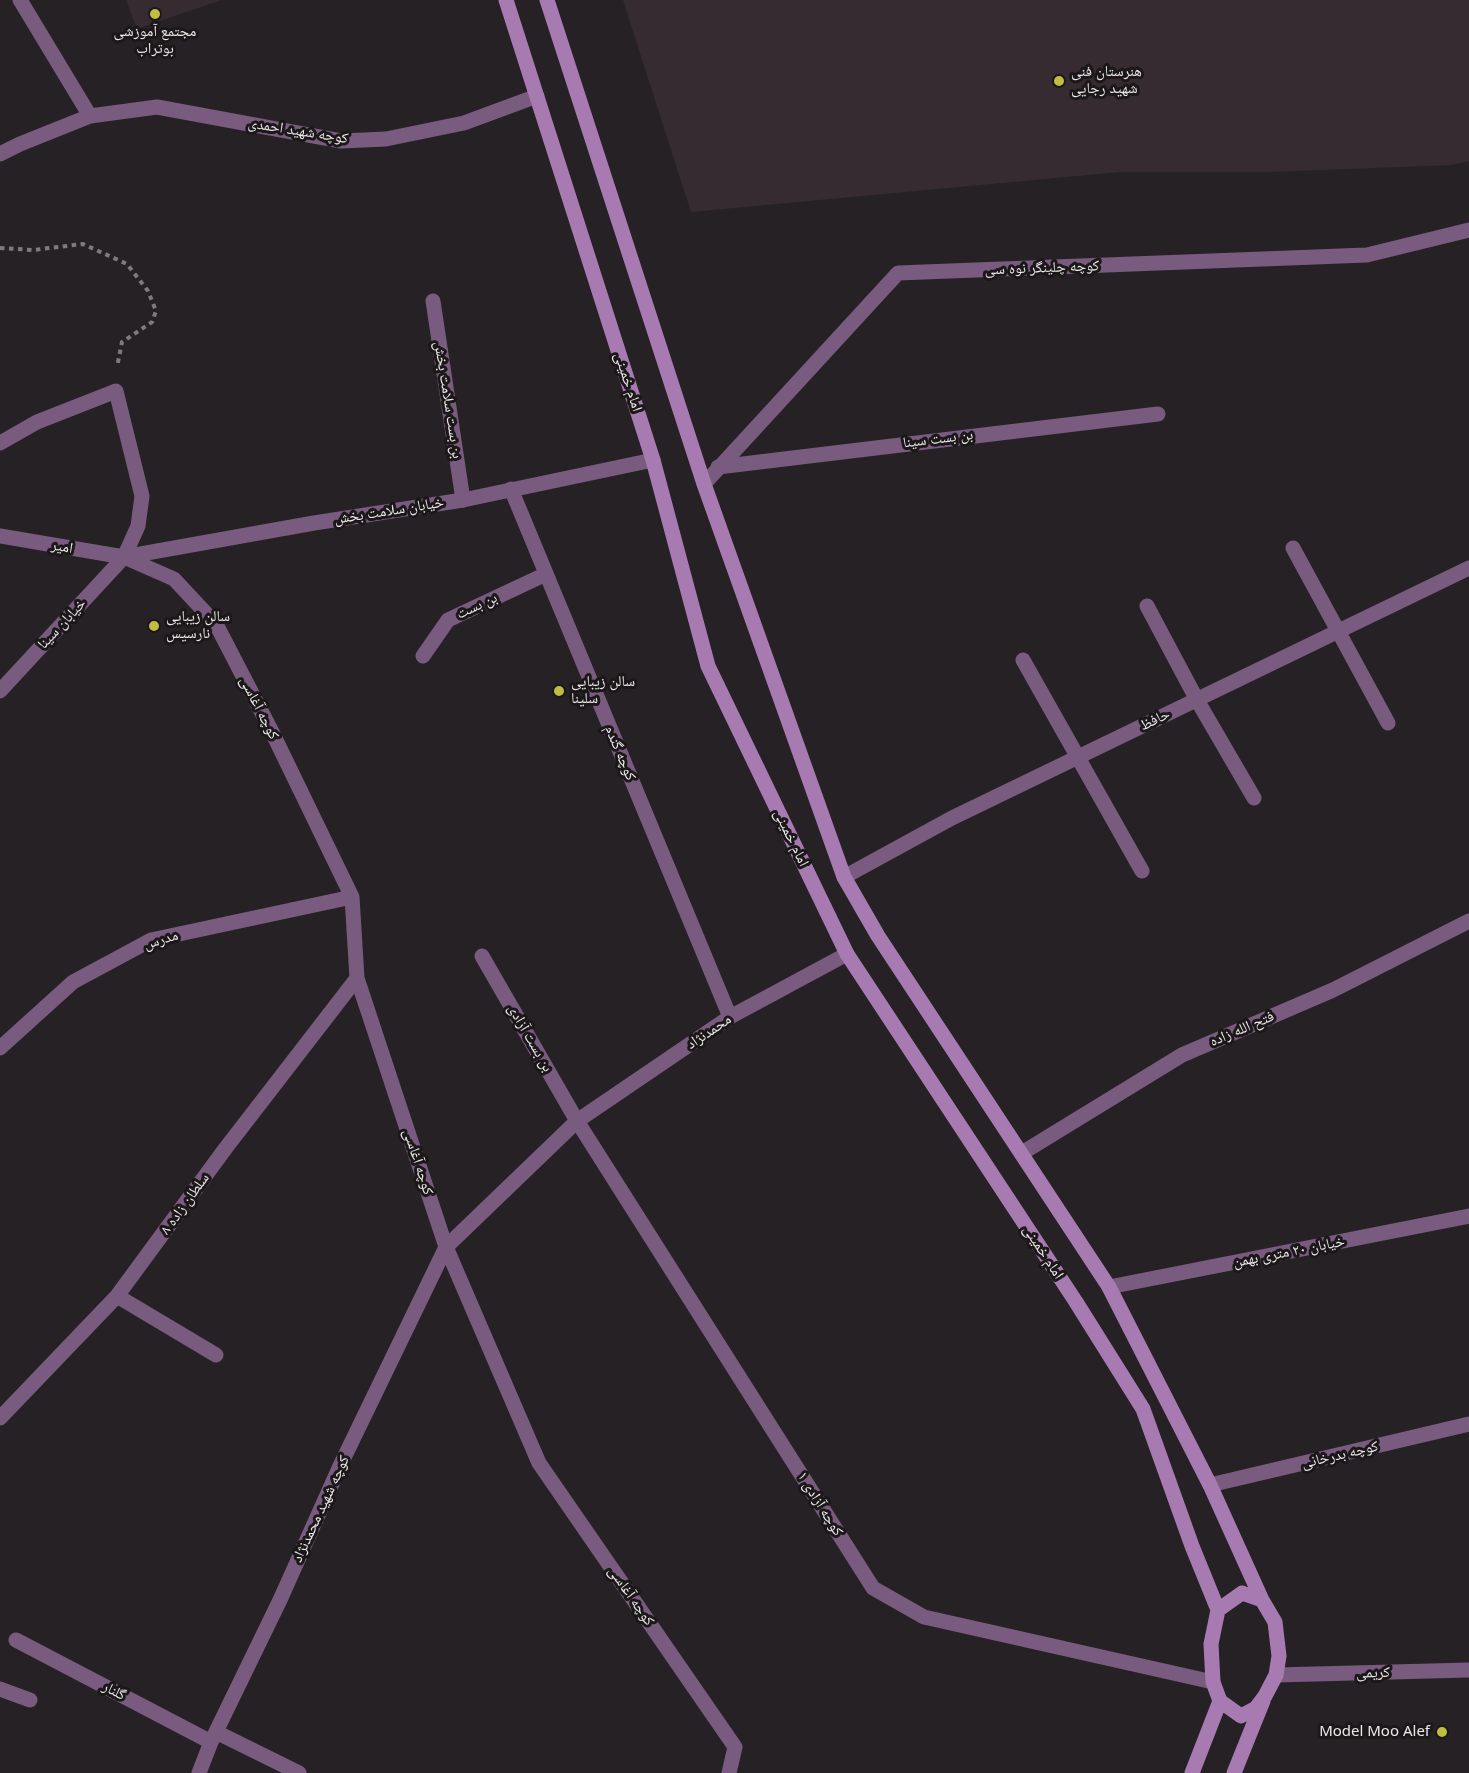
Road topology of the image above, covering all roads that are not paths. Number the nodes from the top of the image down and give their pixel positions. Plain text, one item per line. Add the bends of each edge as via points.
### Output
1 (20, 0) edge
2 (506, 0) edge
3 (547, 0) edge
4 (537, 96) junction
5 (90, 116) junction
6 (0, 154) edge
7 (1469, 230) edge
8 (433, 301) dead end
9 (1158, 414) dead end
10 (0, 443) edge
11 (653, 460) junction
12 (718, 467) junction
13 (704, 484) junction
14 (511, 489) junction
15 (463, 500) junction
16 (0, 536) edge
17 (1293, 548) dead end
18 (124, 558) junction
19 (1469, 567) edge
20 (546, 574) junction
21 (1147, 606) dead end
22 (1338, 630) junction
23 (423, 656) dead end
24 (1023, 660) dead end
25 (0, 691) edge
26 (1197, 700) junction
27 (1388, 723) dead end
28 (1078, 758) junction
29 (1254, 798) dead end
30 (1142, 871) dead end
31 (844, 877) junction
32 (352, 897) junction
33 (1469, 921) edge
34 (847, 954) junction
35 (482, 956) dead end
36 (357, 978) junction
37 (730, 1017) junction
38 (0, 1048) edge
39 (577, 1121) junction
40 (1022, 1153) junction
41 (1469, 1216) edge
42 (446, 1247) junction
43 (1109, 1287) junction
44 (117, 1296) junction
45 (216, 1355) dead end
46 (0, 1418) edge
47 (1469, 1425) edge
48 (1210, 1485) junction
49 (1262, 1600) junction
50 (1218, 1610) junction
51 (16, 1640) dead end
52 (1469, 1670) edge
53 (1276, 1676) junction
54 (1213, 1682) junction
55 (0, 1689) edge
56 (1265, 1696) junction
57 (30, 1701) dead end
58 (1220, 1701) junction
59 (213, 1737) junction
60 (1238, 1771) edge
61 (199, 1773) edge
62 (299, 1773) edge
63 (729, 1773) edge
64 (1192, 1773) edge

1 - 5 street
2 - 4 main road, امام خمینی
3 - 13 main road
4 - 5 street, کوچه شهید احمدی via 464,123 386,139 341,141 157,107
4 - 11 main road, امام خمینی
5 - 6 street, کوچه شهید احمدی
7 - 12 street, کوچه چلینگر نوه سی via 1366,255 898,273
8 - 15 street, بن بست سلامت بخش
9 - 12 street, بن بست سینا
10 - 18 street, خیابان سینا via 38,422 116,390 142,496 138,526
11 - 14 street, خیابان سلامت بخش
11 - 34 main road, امام خمینی via 708,666
12 - 13 street, کوچه چلینگر نوه سی
13 - 31 main road
14 - 15 street, خیابان سلامت بخش
14 - 20 street, کوچه گندم
15 - 18 street, خیابان سلامت بخش
16 - 18 street, امیر
17 - 22 street
18 - 25 street, خیابان سینا
18 - 32 street, کوچه آغاسی via 174,579 216,624
19 - 22 street, حافظ
20 - 23 street, بن بست via 448,620
20 - 37 street, کوچه گندم
21 - 26 street
22 - 26 street, حافظ
22 - 27 street
24 - 28 street
26 - 28 street, حافظ
26 - 29 street
28 - 30 street
28 - 31 street, حافظ via 952,818
31 - 40 main road via 878,936
32 - 36 street, کوچه آغاسی
32 - 38 street, مدرس via 151,940 73,982
33 - 40 street, فتح الله زاده via 1333,990 1182,1055
34 - 37 street, محمدنژاد
34 - 50 main road, امام خمینی via 1143,1409
35 - 39 street, بن بست آزادی
36 - 42 street, کوچه آغاسی
36 - 44 street, سلطان زاده ۸
37 - 39 street, محمدنژاد
39 - 42 street, محمدنژاد
39 - 54 street, کوچه آزادی ۱ via 873,1588 924,1617
40 - 43 main road
41 - 43 street, خیابان ۲۰ متری بهمن
42 - 59 street, کوچه شهید محمدنژاد
42 - 63 street, کوچه آغاسی via 539,1463 735,1747
43 - 48 main road
44 - 45 street
44 - 46 street, سلطان زاده ۸
47 - 48 street, کوچه بدرخانی
48 - 49 main road
49 - 50 main road via 1242,1593
49 - 53 main road via 1275,1622 1279,1656
50 - 54 main road via 1211,1644
51 - 59 street, گلنار
52 - 53 street, کریمی
53 - 56 main road
54 - 58 main road
55 - 57 street
56 - 58 main road via 1256,1708 1241,1716
56 - 60 main road
58 - 64 main road
59 - 61 street, کوچه شهید محمدنژاد
59 - 62 street, گلنار

